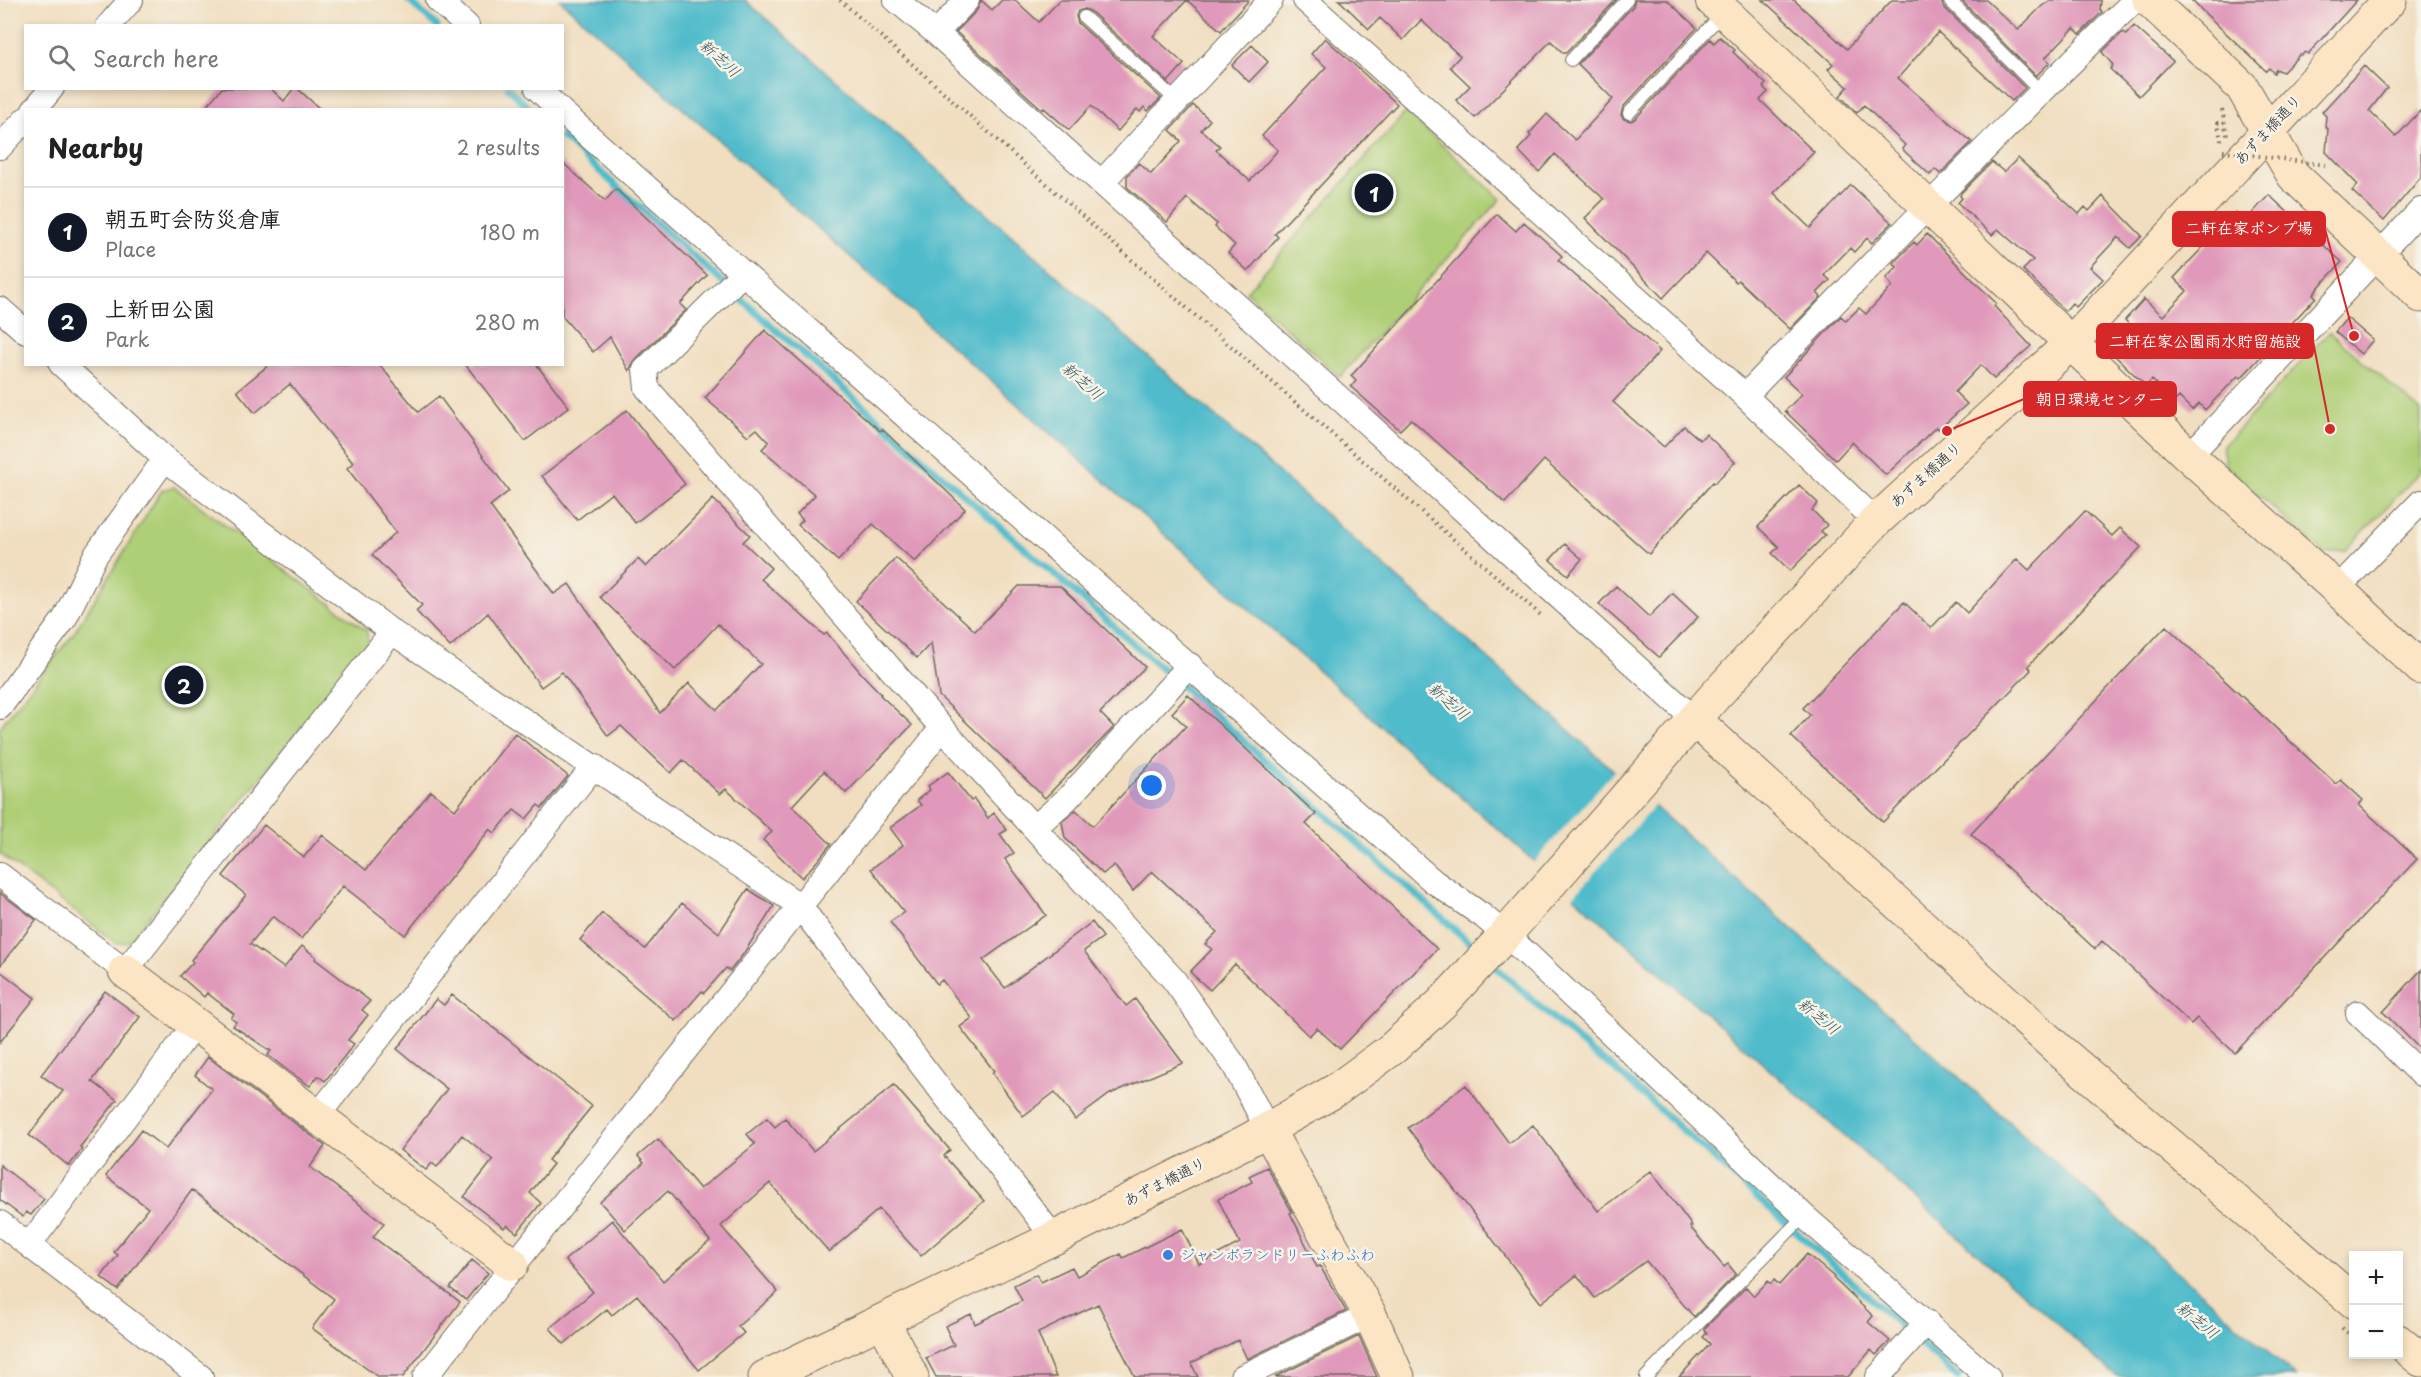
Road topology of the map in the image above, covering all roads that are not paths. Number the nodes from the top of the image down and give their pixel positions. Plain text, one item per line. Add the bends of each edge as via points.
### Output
1 (131, 0) edge
2 (438, 0) edge
3 (896, 0) edge
4 (967, 0) edge
5 (1271, 0) edge
6 (1305, 0) edge
7 (1627, 0) edge
8 (1949, 0) edge
9 (2135, 0) edge
10 (2149, 0) edge
11 (2390, 0) edge
12 (1718, 6) edge
13 (1083, 17) dead end
14 (110, 24) edge
15 (465, 24) edge
16 (936, 33) junction
17 (1571, 60) dead end
18 (50, 90) edge
19 (539, 90) edge
20 (2040, 91) junction
21 (1177, 101) junction
22 (36, 108) edge
23 (558, 108) edge
24 (1629, 113) dead end
25 (564, 114) edge
26 (24, 121) edge
27 (2266, 133) junction
28 (0, 147) edge
29 (1102, 182) junction
30 (1927, 206) junction
31 (2421, 210) edge
32 (2378, 256) junction
33 (742, 273) junction
34 (2421, 296) edge
35 (0, 309) edge
36 (24, 330) edge
37 (2071, 343) junction
38 (63, 366) edge
39 (1745, 396) junction
40 (2189, 456) junction
41 (165, 459) junction
42 (2421, 502) edge
43 (1876, 520) junction
44 (2337, 588) junction
45 (392, 632) junction
46 (1190, 665) junction
47 (2421, 668) edge
48 (2, 698) edge
49 (1695, 720) junction
50 (942, 728) junction
51 (594, 766) junction
52 (1034, 828) junction
53 (0, 875) edge
54 (799, 905) junction
55 (1512, 927) junction
56 (125, 971) junction
57 (2358, 1013) dead end
58 (196, 1023) junction
59 (2421, 1074) edge
60 (318, 1115) junction
61 (1268, 1130) junction
62 (1804, 1215) junction
63 (0, 1223) edge
64 (1054, 1238) junction
65 (29, 1245) junction
66 (512, 1264) junction
67 (2344, 1312) edge
68 (1370, 1315) junction
69 (883, 1321) junction
70 (1927, 1322) junction
71 (2403, 1345) edge
72 (2421, 1360) edge
73 (201, 1377) edge
74 (425, 1377) edge
75 (765, 1377) edge
76 (912, 1377) edge
77 (1242, 1377) edge
78 (1398, 1377) edge
79 (1646, 1377) edge
80 (1878, 1377) edge
81 (1988, 1377) edge

1 - 14 street
2 - 15 street
3 - 16 street
4 - 16 street
5 - 21 street
6 - 39 street
7 - 17 lane
8 - 20 lane
9 - 20 street
10 - 27 street via 2242,87
11 - 27 street, あずま橋通り
12 - 24 lane
12 - 30 street
13 - 21 lane
16 - 29 street
18 - 22 street
19 - 23 street
20 - 30 street
21 - 29 street
25 - 33 street
26 - 28 street
27 - 32 street via 2293,175
27 - 37 street, あずま橋通り
29 - 49 street
30 - 37 street
30 - 39 street
31 - 32 street
32 - 34 street
32 - 40 street
33 - 46 street
33 - 50 street via 645,370 647,388
35 - 36 street
37 - 40 street
37 - 43 street, あずま橋通り
38 - 41 street
39 - 43 street
40 - 44 street
41 - 45 street
41 - 48 street via 95,556 65,618
42 - 44 street
43 - 49 street, あずま橋通り
44 - 47 street
45 - 51 street
45 - 56 street
46 - 52 street via 1067,799
46 - 55 street via 1433,881
49 - 55 street, あずま橋通り
49 - 67 street
50 - 52 street
50 - 54 street
51 - 54 street
51 - 60 street
52 - 61 street via 1174,980 1234,1065
53 - 56 street
54 - 64 street
54 - 66 street
55 - 61 street, あずま橋通り via 1393,1048 1336,1090
55 - 62 street
56 - 58 street
57 - 59 street
58 - 60 street
58 - 65 street
60 - 66 street
61 - 64 street, あずま橋通り
61 - 68 street
62 - 70 street
62 - 79 lane
63 - 65 street
64 - 69 street, あずま橋通り
65 - 73 street
66 - 74 street
68 - 77 street
68 - 78 street
69 - 75 street, あずま橋通り
69 - 76 street
70 - 80 street
70 - 81 street
71 - 72 street

